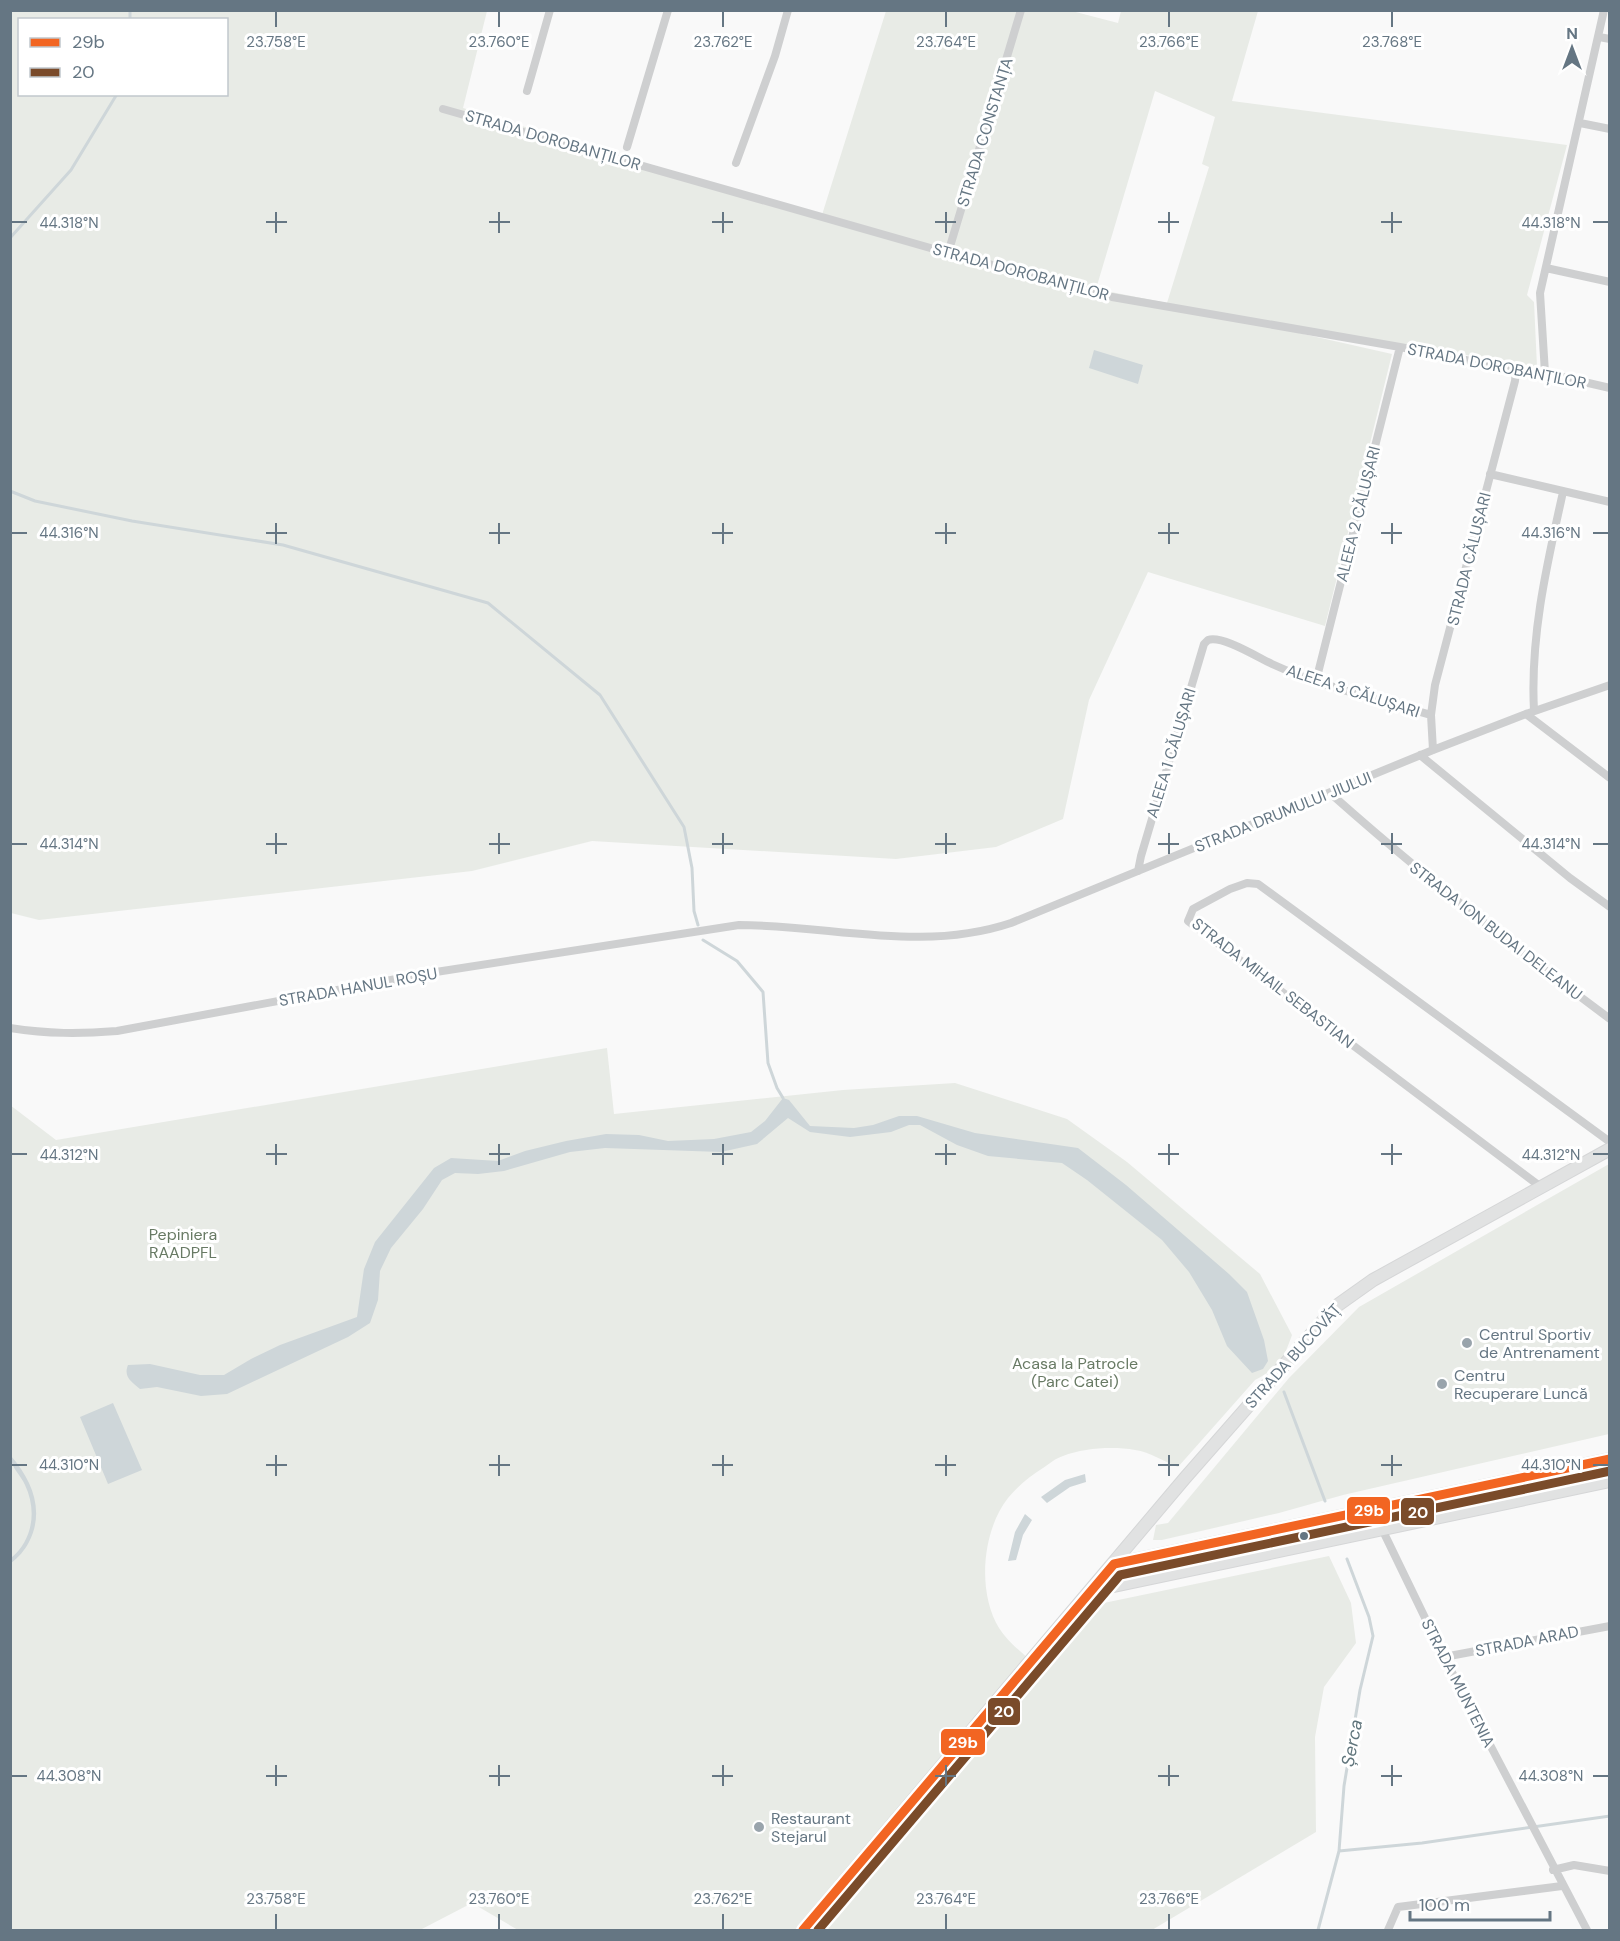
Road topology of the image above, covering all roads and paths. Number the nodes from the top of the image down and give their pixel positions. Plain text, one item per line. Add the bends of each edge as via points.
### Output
1 (550, 10) edge
2 (668, 10) edge
3 (788, 10) edge
4 (1021, 10) edge
5 (1604, 10) edge
6 (1599, 37) junction
7 (1610, 39) edge
8 (527, 90) dead end
9 (443, 109) dead end
10 (1580, 123) junction
11 (1610, 129) edge
12 (627, 147) dead end
13 (736, 163) dead end
14 (948, 253) junction
15 (1546, 268) junction
16 (1610, 282) edge
17 (1400, 347) junction
18 (1516, 370) junction
19 (1545, 373) junction
20 (1610, 388) edge
21 (1490, 474) junction
22 (1563, 492) junction
23 (1610, 502) edge
24 (1210, 639) joint
25 (1316, 681) junction
26 (1610, 685) edge
27 (1530, 712) junction
28 (1431, 715) junction
29 (1432, 750) junction
30 (1420, 754) junction
31 (1610, 778) edge
32 (1330, 793) junction
33 (1138, 871) junction
34 (1610, 907) edge
35 (706, 931) joint
36 (1610, 1019) edge
37 (10, 1028) edge
38 (1610, 1142) edge
39 (1610, 1149) edge
40 (1541, 1186) junction
41 (1610, 1459) edge
42 (1610, 1481) edge
43 (1382, 1529) junction
44 (1114, 1564) junction
45 (1090, 1591) junction
46 (1610, 1626) edge
47 (1444, 1657) junction
48 (1553, 1870) junction
49 (1610, 1871) edge
50 (1562, 1886) junction
51 (803, 1930) edge
52 (1388, 1930) edge
53 (1587, 1930) edge

1 - 8 street
2 - 12 street
3 - 13 street
4 - 14 street, STRADA CONSTANȚA
5 - 6 street
6 - 7 street
6 - 10 street
9 - 14 street, STRADA DOROBANȚILOR
10 - 11 street
10 - 15 street
14 - 17 street, STRADA DOROBANȚILOR via 1112,297
15 - 16 street
15 - 19 street via 1540,293
17 - 18 street, STRADA DOROBANȚILOR
17 - 25 street, ALEEA 2 CĂLUȘARI
18 - 19 street, STRADA DOROBANȚILOR
18 - 21 street, STRADA CĂLUȘARI
19 - 20 street, STRADA DOROBANȚILOR
21 - 22 street
21 - 28 street, STRADA CĂLUȘARI via 1435,685
22 - 23 street
22 - 27 street via 1536,629
24 - 25 street, ALEEA 3 CĂLUȘARI via 1219,639
24 - 33 street, ALEEA 1 CĂLUȘARI via 1204,644
25 - 28 street, ALEEA 3 CĂLUȘARI
26 - 27 street, STRADA DRUMULUI JIULUI
27 - 29 street, STRADA DRUMULUI JIULUI
27 - 31 street
28 - 29 street, STRADA CĂLUȘARI
29 - 30 street, STRADA DRUMULUI JIULUI
30 - 32 street, STRADA DRUMULUI JIULUI
30 - 34 street
32 - 33 street, STRADA DRUMULUI JIULUI
32 - 36 street, STRADA ION BUDAI DELEANU via 1401,857
33 - 35 street, STRADA DRUMULUI JIULUI via 985,932 894,937 766,925
35 - 37 street, STRADA HANUL ROȘU via 423,974 117,1031 78,1034
38 - 40 street, STRADA MIHAIL SEBASTIAN via 1257,884 1230,889 1193,909 1188,921
39 - 40 main road, STRADA BUCOVĂȚ
40 - 44 main road, STRADA BUCOVĂȚ via 1372,1280 1335,1307
41 - 44 main road
42 - 43 main road
43 - 45 main road
43 - 47 street, STRADA MUNTENIA
44 - 45 main road, STRADA BUCOVĂȚ
45 - 51 main road, STRADA BUCOVĂȚ
46 - 47 street, STRADA ARAD
47 - 48 street, STRADA MUNTENIA
48 - 49 street via 1574,1865
48 - 50 street, STRADA MUNTENIA
50 - 52 street via 1398,1907
50 - 53 street, STRADA MUNTENIA

